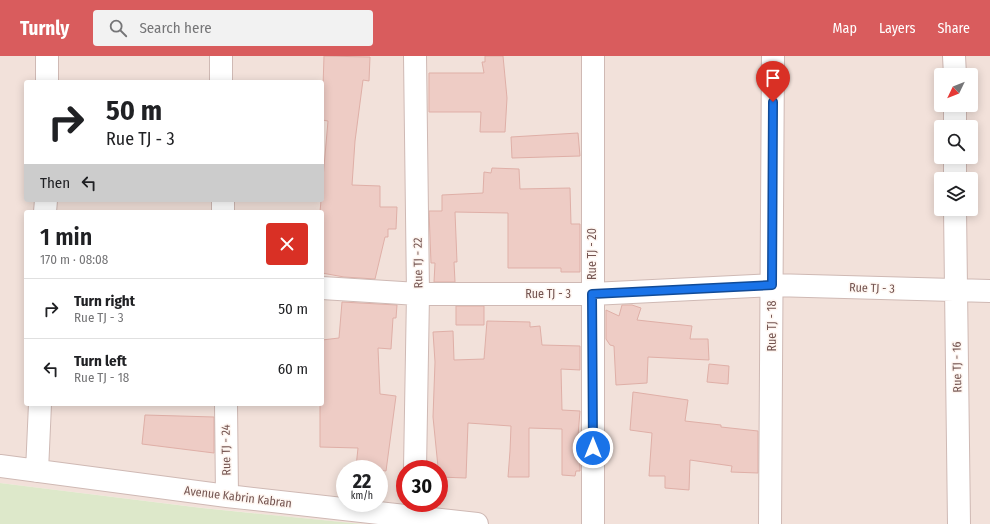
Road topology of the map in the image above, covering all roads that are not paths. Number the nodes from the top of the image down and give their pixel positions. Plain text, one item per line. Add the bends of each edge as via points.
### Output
1 (47, 56) edge
2 (221, 56) edge
3 (415, 56) edge
4 (593, 56) edge
5 (773, 56) edge
6 (954, 56) edge
7 (954, 68) edge
8 (47, 80) edge
9 (221, 80) edge
10 (956, 216) edge
11 (772, 285) junction
12 (324, 288) edge
13 (956, 291) junction
14 (990, 291) edge
15 (418, 294) junction
16 (592, 294) junction
17 (40, 406) edge
18 (226, 406) edge
19 (415, 460) edge
20 (0, 466) edge
21 (37, 471) junction
22 (227, 496) junction
23 (396, 509) edge
24 (424, 512) edge
25 (477, 524) edge
26 (594, 524) edge
27 (770, 524) edge
28 (960, 524) edge

1 - 8 street
2 - 9 street
3 - 15 street, Rue TJ - 22
4 - 16 street, Rue TJ - 20
5 - 11 street, Rue TJ - 18
6 - 7 street
10 - 13 street, Rue TJ - 16
11 - 13 street, Rue TJ - 3
11 - 16 street, Rue TJ - 3
11 - 27 street, Rue TJ - 18
12 - 15 street, Rue TJ - 3
13 - 14 street, Rue TJ - 3
13 - 28 street, Rue TJ - 16
15 - 16 street, Rue TJ - 3
15 - 19 street, Rue TJ - 22
16 - 26 street, Rue TJ - 20
17 - 21 street
18 - 22 street, Rue TJ - 24
20 - 21 street, Avenue Kabrin Kabran
21 - 22 street, Avenue Kabrin Kabran
22 - 23 street, Avenue Kabrin Kabran
24 - 25 street, Avenue Kabrin Kabran

